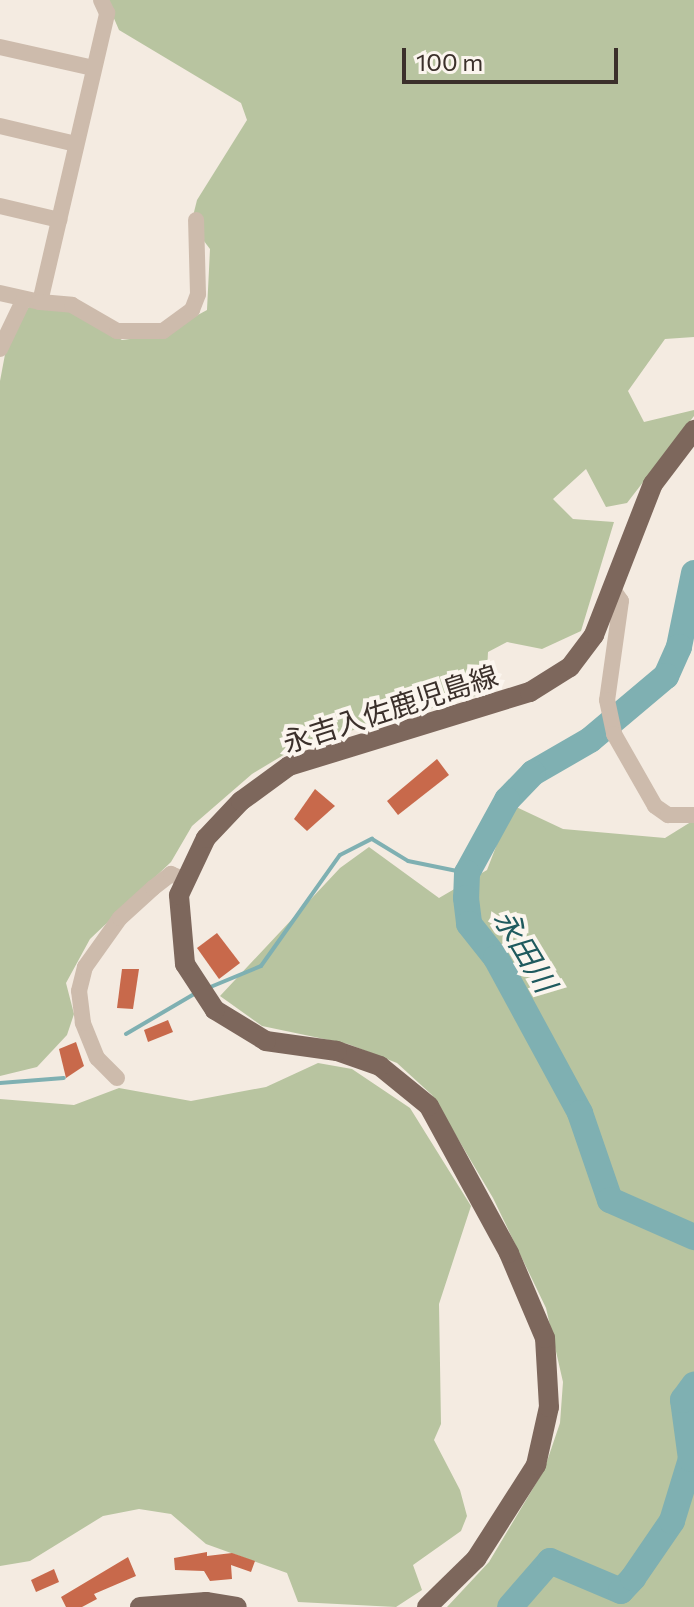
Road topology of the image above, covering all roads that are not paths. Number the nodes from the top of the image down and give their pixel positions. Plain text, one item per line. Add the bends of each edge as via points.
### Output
1 (101, 0) edge
2 (0, 47) edge
3 (93, 68) junction
4 (0, 126) edge
5 (76, 144) junction
6 (0, 206) edge
7 (59, 220) junction
8 (196, 220) dead end
9 (0, 293) edge
10 (32, 300) junction
11 (0, 349) edge
12 (694, 430) edge
13 (614, 591) junction
14 (694, 815) edge
15 (181, 887) junction
16 (117, 1078) dead end
17 (140, 1607) edge
18 (237, 1607) edge
19 (427, 1607) edge

1 - 3 street via 107,13
2 - 3 street
3 - 5 street
4 - 5 street
5 - 7 street
6 - 7 street
7 - 10 street
8 - 10 street via 198,294 192,310 163,331 117,331 72,305
9 - 10 street
10 - 11 street
12 - 13 main road, 永吉入佐鹿児島線 via 653,484
13 - 14 street via 621,601 607,700 614,734 655,806 668,815
13 - 15 main road, 永吉入佐鹿児島線 via 581,654 544,685 289,766 219,824
15 - 16 street via 171,874 153,888 120,918 85,967 79,991 83,1023 97,1058
15 - 19 main road via 180,947 200,994 247,1033 288,1046 337,1051 380,1066 429,1106 509,1253 545,1338 549,1407 536,1465 476,1559
17 - 18 main road via 206,1602

